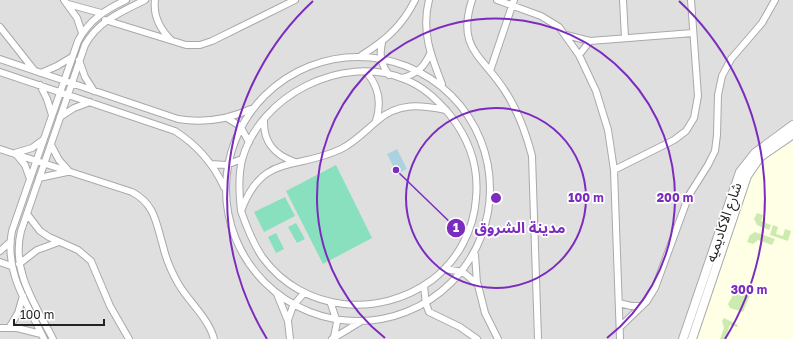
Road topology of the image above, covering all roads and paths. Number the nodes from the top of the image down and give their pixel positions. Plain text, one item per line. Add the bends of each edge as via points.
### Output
1 (126, 0) edge
2 (145, 0) edge
3 (155, 0) edge
4 (295, 0) edge
5 (415, 0) edge
6 (429, 0) edge
7 (472, 0) edge
8 (497, 0) edge
9 (623, 0) edge
10 (691, 0) edge
11 (775, 0) edge
12 (66, 2) edge
13 (513, 3) edge
14 (101, 13) junction
15 (105, 20) junction
16 (0, 27) edge
17 (693, 32) junction
18 (82, 33) junction
19 (566, 35) junction
20 (625, 38) junction
21 (173, 41) junction
22 (590, 41) junction
23 (382, 43) junction
24 (430, 54) junction
25 (579, 55) junction
26 (380, 56) junction
27 (72, 57) junction
28 (359, 57) junction
29 (0, 59) edge
30 (79, 60) junction
31 (421, 69) junction
32 (490, 71) junction
33 (0, 72) edge
34 (38, 72) junction
35 (367, 73) junction
36 (11, 75) junction
37 (389, 75) junction
38 (0, 76) edge
39 (402, 78) junction
40 (64, 81) junction
41 (71, 84) junction
42 (40, 85) junction
43 (443, 86) junction
44 (94, 91) junction
45 (60, 92) junction
46 (68, 94) junction
47 (90, 102) junction
48 (254, 108) junction
49 (446, 110) junction
50 (52, 115) junction
51 (60, 117) junction
52 (227, 118) junction
53 (264, 120) junction
54 (376, 121) junction
55 (793, 125) edge
56 (240, 126) junction
57 (793, 134) edge
58 (43, 140) junction
59 (249, 142) junction
60 (51, 145) junction
61 (0, 149) edge
62 (14, 153) junction
63 (242, 159) junction
64 (36, 160) junction
65 (295, 162) junction
66 (44, 163) junction
67 (211, 164) junction
68 (226, 165) junction
69 (614, 170) junction
70 (71, 172) junction
71 (39, 178) junction
72 (30, 179) junction
73 (226, 190) junction
74 (241, 211) junction
75 (27, 214) junction
76 (59, 242) junction
77 (720, 242) junction
78 (10, 243) junction
79 (0, 251) edge
80 (475, 253) junction
81 (0, 262) edge
82 (19, 264) junction
83 (10, 266) junction
84 (445, 269) junction
85 (464, 272) junction
86 (478, 285) junction
87 (424, 286) junction
88 (276, 291) junction
89 (304, 293) junction
90 (23, 296) junction
91 (619, 303) junction
92 (331, 304) junction
93 (426, 304) junction
94 (294, 306) junction
95 (642, 306) junction
96 (288, 321) junction
97 (364, 321) junction
98 (337, 322) junction
99 (620, 327) junction
100 (0, 328) edge
101 (9, 328) junction
102 (43, 336) edge
103 (333, 338) edge
104 (53, 339) edge
105 (129, 339) edge
106 (214, 339) edge
107 (290, 339) edge
108 (477, 339) edge
109 (498, 339) edge
110 (538, 339) edge
111 (620, 339) edge
112 (684, 339) edge
113 (692, 339) edge

1 - 14 street
2 - 15 street
3 - 21 street via 157,20
4 - 21 street via 206,44 193,45
5 - 23 street via 398,27
6 - 24 street via 425,28
7 - 32 street via 467,22 470,44
8 - 13 street
9 - 20 street
10 - 17 street
11 - 95 street via 762,24 732,59 722,76 714,151 689,195 657,284
12 - 14 street
12 - 18 street via 77,18
13 - 19 street via 541,16
13 - 32 street
14 - 18 street
15 - 21 street
15 - 30 street via 88,38
16 - 34 street
17 - 20 street
17 - 69 street via 698,103 690,125 674,140
18 - 27 street
19 - 22 street
19 - 25 street
20 - 22 street
22 - 25 street
23 - 26 street
23 - 28 street
24 - 31 street
24 - 43 street
25 - 69 street via 603,110 610,136
26 - 28 street
26 - 31 street via 401,60
26 - 37 street
27 - 34 street via 57,66
27 - 40 street
28 - 48 street via 326,65 294,77
29 - 34 street
30 - 41 street
30 - 44 street via 85,77
31 - 39 street
31 - 43 street
32 - 110 street via 514,107 532,156
33 - 36 street
34 - 40 street
35 - 37 street
35 - 53 street via 340,74 315,81 292,94
35 - 54 street via 379,95 380,108
36 - 38 street
36 - 42 street
37 - 39 street
39 - 49 street via 426,91
40 - 41 street
40 - 45 street
41 - 44 street
41 - 46 street
42 - 45 street
42 - 50 street
43 - 80 street via 473,126 484,158 487,208
44 - 52 street via 178,119 207,121
45 - 46 street
45 - 50 street
46 - 47 street
46 - 51 street
47 - 51 street
47 - 67 street via 174,132 195,146
48 - 52 street
48 - 56 street
49 - 54 street via 413,105 393,110
49 - 84 street via 469,147 474,162 477,190 468,232 462,246
50 - 58 street
51 - 60 street
52 - 56 street
53 - 59 street
53 - 65 street via 265,136 272,149
54 - 65 street via 345,147 319,157
55 - 77 street, شارع الاكاديميه via 755,153 744,165 737,179
56 - 59 street
56 - 68 street via 231,145
57 - 77 street, شارع الاكاديميه via 760,157 751,169
58 - 62 street via 32,148
58 - 64 street
59 - 63 street
60 - 66 street
60 - 70 street via 59,160
61 - 62 street
62 - 64 street
62 - 72 street via 25,165
63 - 68 street
63 - 74 street via 239,189
64 - 66 street
64 - 72 street
65 - 74 street via 277,167 259,180 248,194
66 - 70 street
66 - 71 street
67 - 68 street
67 - 73 street
68 - 73 street
69 - 91 street
70 - 71 street
70 - 106 street via 132,192 146,201 155,216 164,250 178,284 211,329
71 - 75 street
72 - 78 street
73 - 88 street via 230,213 241,242 253,263
74 - 89 street via 249,234 264,259 276,272
75 - 76 street via 40,231
75 - 82 street via 19,241
76 - 82 street via 37,250
76 - 105 street via 78,250 90,261 110,306
77 - 112 street, شارع الاكاديميه
77 - 113 street, شارع الاكاديميه
78 - 79 street
78 - 83 street
80 - 85 street
80 - 86 street
81 - 83 street
82 - 104 street
83 - 90 street
84 - 85 street
84 - 87 street
85 - 86 street
85 - 93 street via 446,290
86 - 109 street via 484,313
87 - 92 street via 401,297 370,305
87 - 93 street
88 - 94 street
88 - 96 street
89 - 92 street
89 - 94 street
90 - 101 street
90 - 102 street
91 - 95 street
91 - 99 street
92 - 98 street
93 - 97 street
93 - 108 street via 433,315 460,327
94 - 96 street
94 - 98 street via 315,316
95 - 99 street
96 - 107 street
97 - 98 street
97 - 103 street
98 - 103 street
99 - 111 street
100 - 101 street
101 - 102 street

